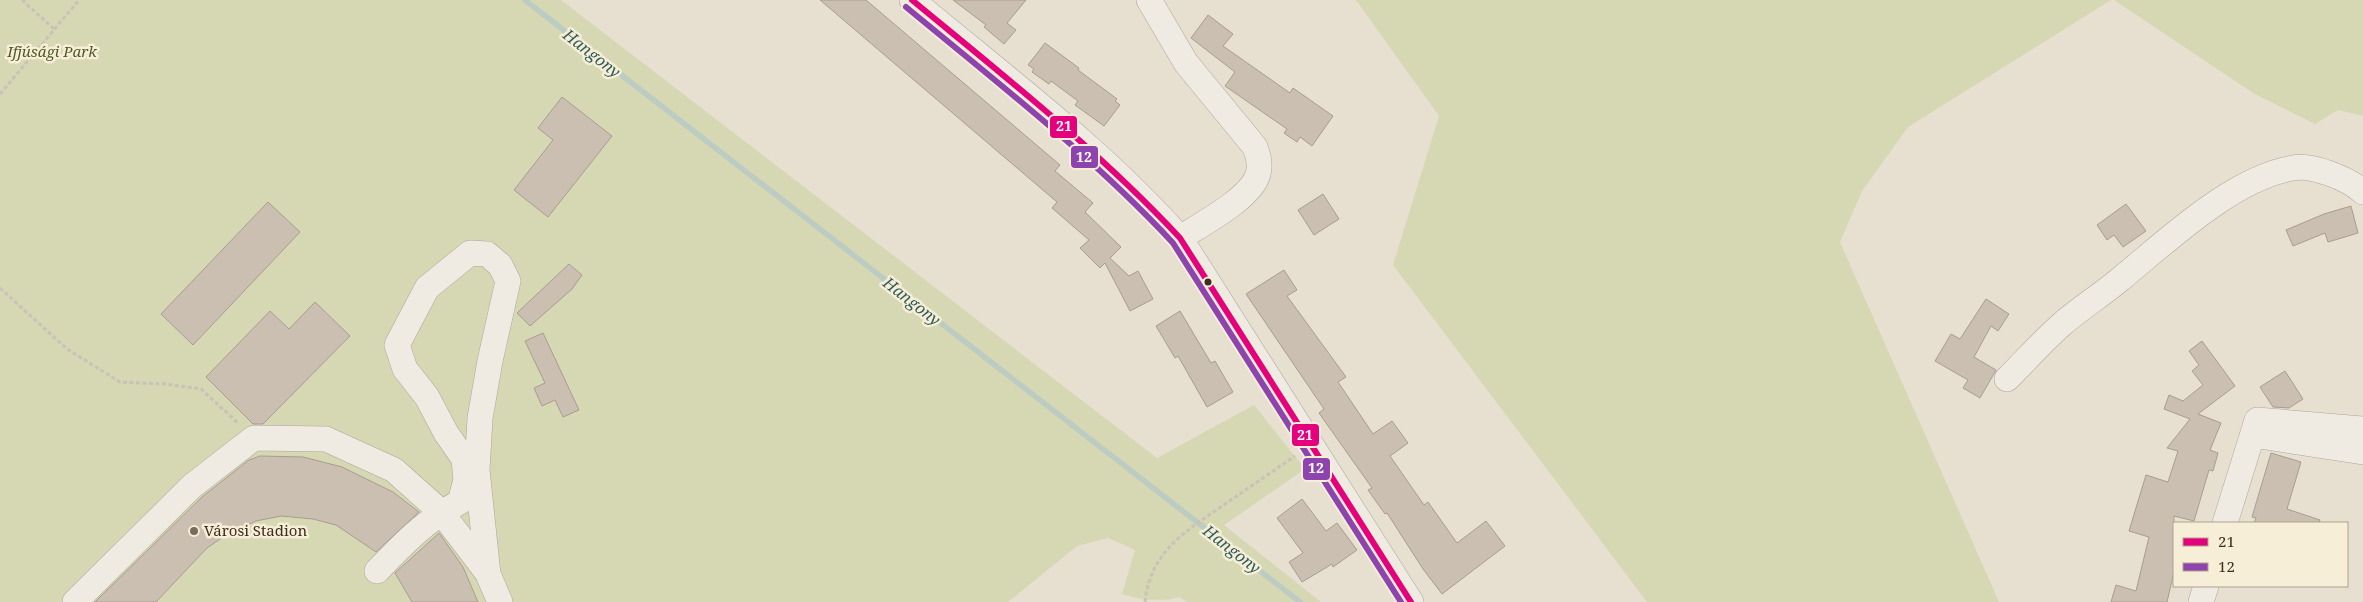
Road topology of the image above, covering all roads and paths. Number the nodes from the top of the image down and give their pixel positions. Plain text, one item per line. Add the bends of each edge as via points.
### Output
1 (22, 0) edge
2 (79, 0) edge
3 (912, 0) edge
4 (1149, 0) edge
5 (54, 29) junction
6 (0, 94) edge
7 (2363, 192) edge
8 (1180, 238) junction
9 (0, 288) edge
10 (2007, 379) dead end
11 (2363, 428) edge
12 (2253, 435) junction
13 (254, 438) junction
14 (1310, 446) junction
15 (2363, 452) edge
16 (440, 512) junction
17 (2225, 522) edge
18 (377, 571) dead end
19 (488, 574) junction
20 (2206, 587) edge
21 (75, 602) edge
22 (500, 602) edge
23 (1145, 602) edge
24 (1410, 602) edge
25 (2201, 602) edge

1 - 5 path
2 - 5 path
3 - 8 street via 1112,168
4 - 8 street via 1186,63 1255,147 1259,159 1258,174 1252,186
5 - 6 path
7 - 10 street via 2323,171 2295,167 2274,172 2229,195 2062,324
8 - 14 street
9 - 13 path via 67,349 89,364 120,382 201,389
11 - 12 street via 2258,420
12 - 15 street
12 - 17 street
13 - 16 street via 326,439 394,470
13 - 21 street via 192,486
14 - 23 path via 1178,537 1159,560 1147,588
14 - 24 street
16 - 18 street
16 - 19 street
16 - 19 street via 460,502 466,480 464,459 427,397 405,369 397,346 428,288 470,253 487,254 500,265 508,281 479,427 477,470
19 - 22 street
20 - 25 street

